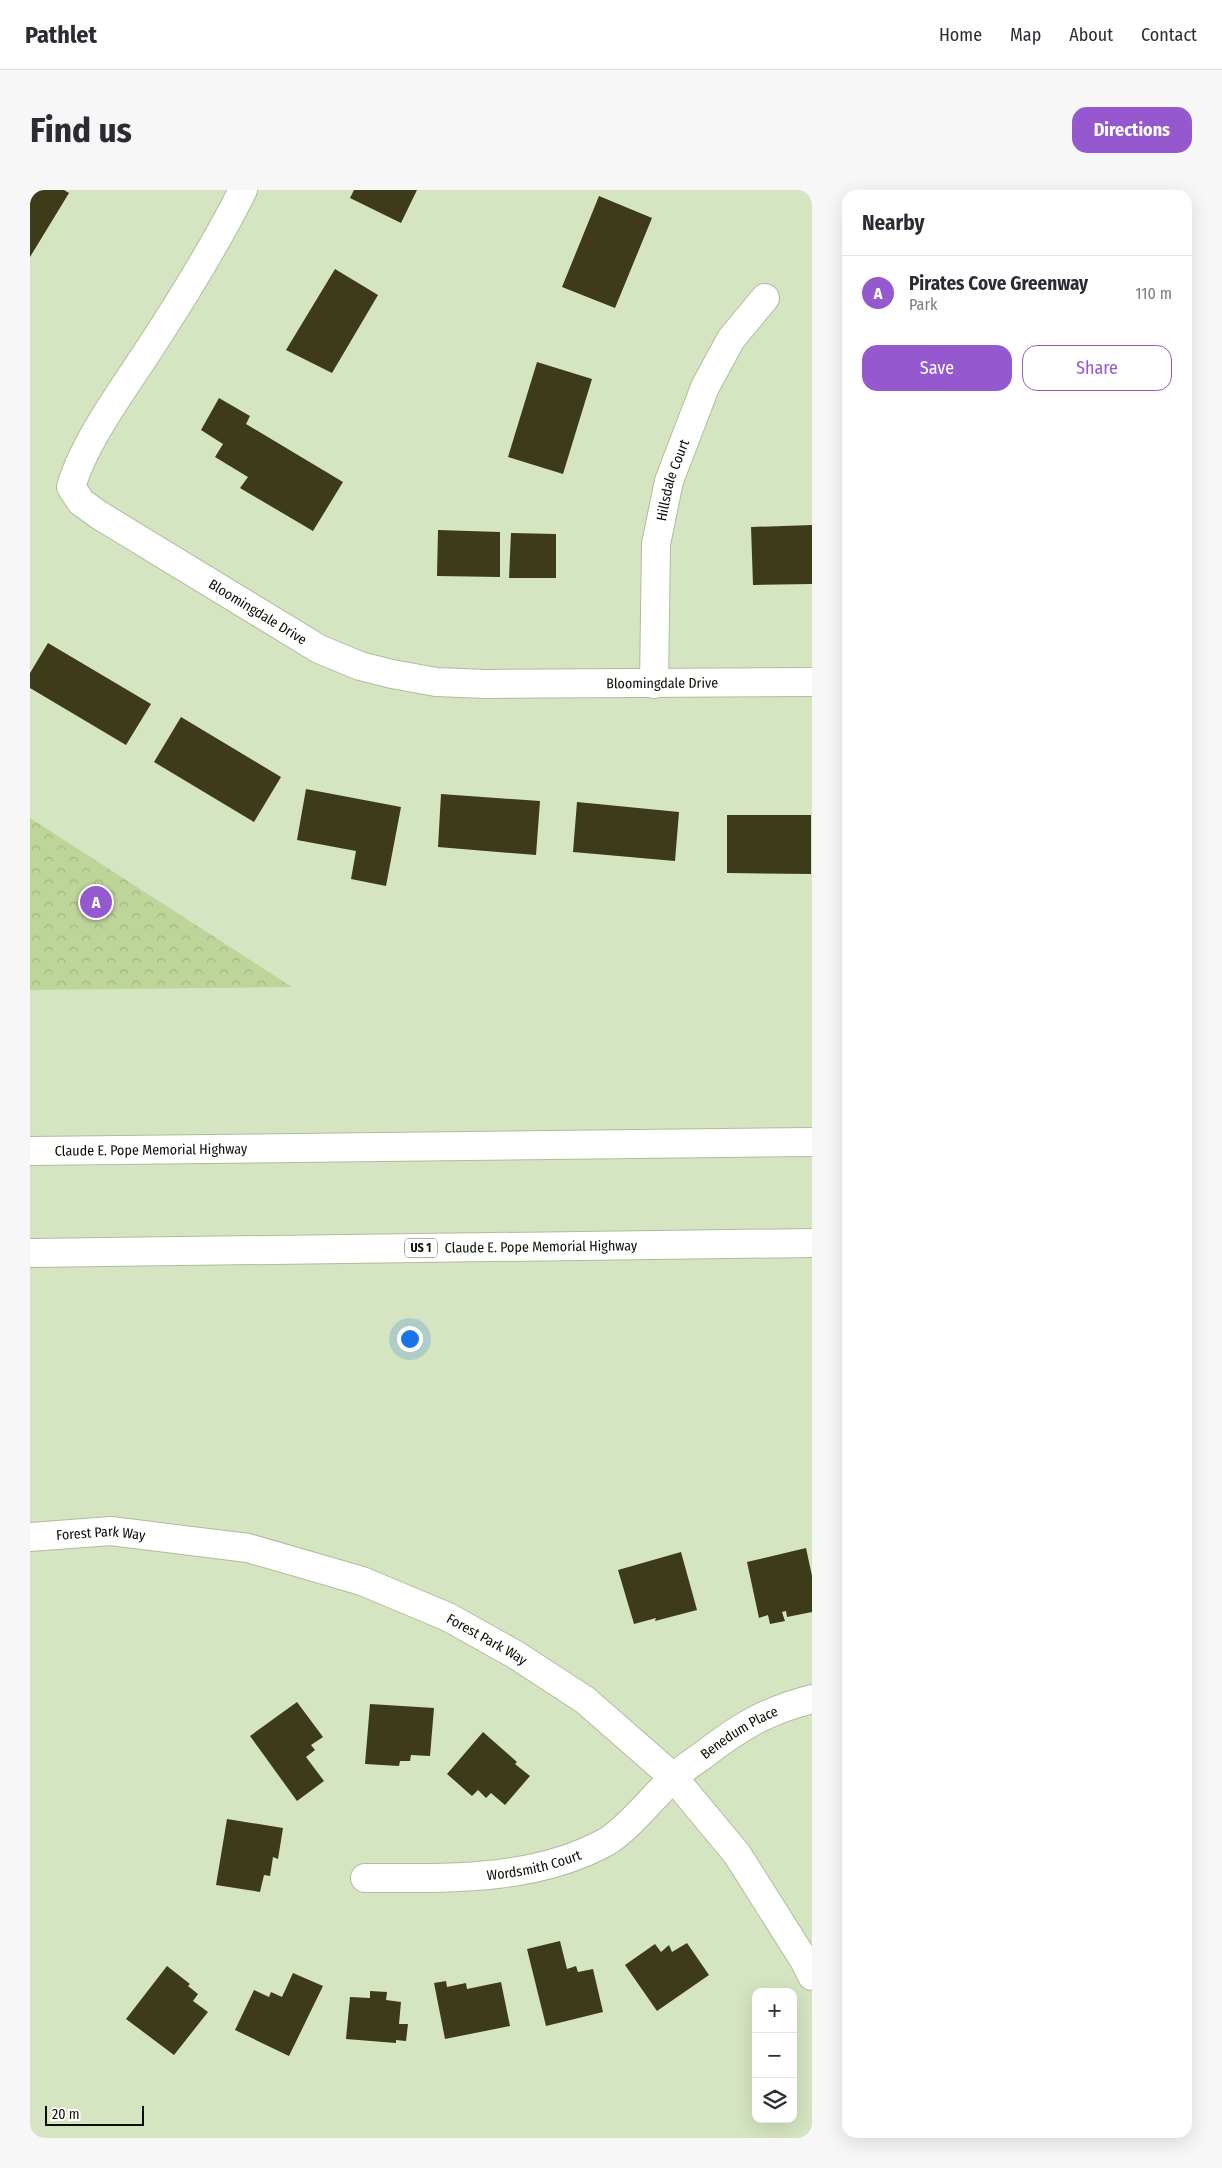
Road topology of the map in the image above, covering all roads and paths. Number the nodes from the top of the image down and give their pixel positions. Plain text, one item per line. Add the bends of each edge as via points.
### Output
1 (242, 190) edge
2 (765, 298) dead end
3 (812, 682) edge
4 (654, 684) junction
5 (812, 1142) edge
6 (30, 1151) edge
7 (812, 1243) edge
8 (30, 1253) edge
9 (30, 1537) edge
10 (812, 1699) edge
11 (673, 1777) junction
12 (365, 1878) dead end
13 (812, 1976) edge

1 - 4 main road, Bloomingdale Drive via 186,292 78,464 71,487 81,502 319,649 360,666 436,682
2 - 4 main road, Hillsdale Court via 731,339 705,387 670,481 656,544
3 - 4 main road, Bloomingdale Drive
5 - 6 main road, Claude E. Pope Memorial Highway
7 - 8 main road, Claude E. Pope Memorial Highway / US 1
9 - 11 main road, Forest Park Way via 111,1531 155,1535 248,1548 362,1580 448,1617 516,1655 585,1700
10 - 11 main road, Benedum Place via 757,1718 727,1736
11 - 12 main road, Wordsmith Court via 608,1841 566,1860 526,1870 459,1878
11 - 13 main road, Forest Park Way via 736,1854

